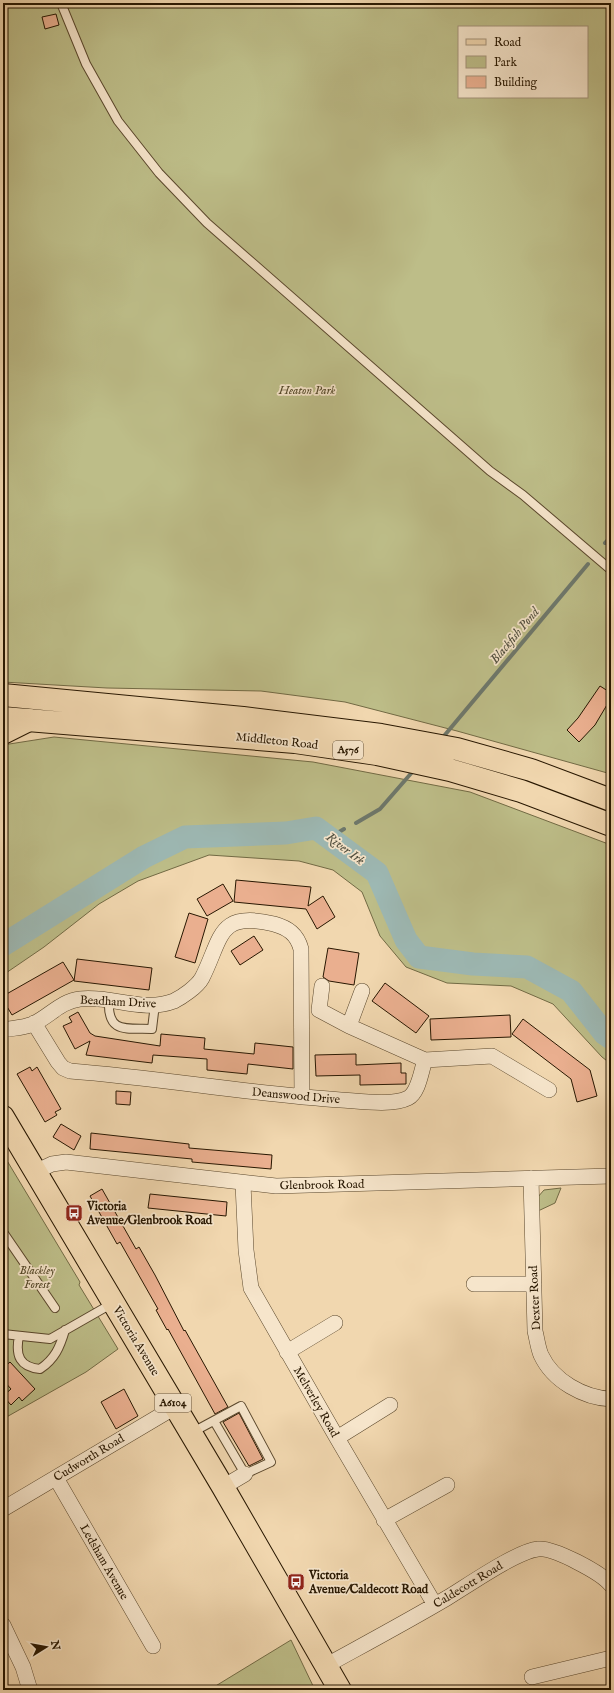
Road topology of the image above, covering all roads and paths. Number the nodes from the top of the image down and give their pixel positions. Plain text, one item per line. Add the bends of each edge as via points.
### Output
1 (61, 3) edge
2 (611, 570) edge
3 (3, 695) edge
4 (3, 718) edge
5 (29, 720) junction
6 (3, 732) edge
7 (611, 800) edge
8 (611, 825) edge
9 (322, 986) dead end
10 (362, 991) dead end
11 (109, 1000) junction
12 (155, 1004) junction
13 (34, 1023) junction
14 (349, 1026) junction
15 (3, 1030) edge
16 (425, 1060) junction
17 (549, 1090) dead end
18 (302, 1098) junction
19 (3, 1117) edge
20 (35, 1172) junction
21 (611, 1176) edge
22 (531, 1178) junction
23 (243, 1184) junction
24 (3, 1232) edge
25 (474, 1284) dead end
26 (534, 1284) junction
27 (113, 1303) junction
28 (55, 1308) dead end
29 (335, 1323) dead end
30 (65, 1330) junction
31 (3, 1334) edge
32 (19, 1336) junction
33 (287, 1352) junction
34 (611, 1399) edge
35 (390, 1405) dead end
36 (175, 1407) junction
37 (214, 1421) junction
38 (191, 1434) junction
39 (337, 1438) junction
40 (245, 1474) junction
41 (56, 1478) junction
42 (447, 1485) dead end
43 (223, 1487) junction
44 (3, 1509) edge
45 (384, 1520) junction
46 (611, 1584) edge
47 (436, 1605) junction
48 (3, 1626) edge
49 (153, 1646) dead end
50 (611, 1658) edge
51 (327, 1665) junction
52 (532, 1677) dead end
53 (30, 1690) edge
54 (340, 1690) edge

1 - 2 lane via 86,64 118,121 159,173 207,223 490,471
3 - 7 main road, Middleton Road / A576 via 243,718 381,735 457,749 531,770
4 - 5 main road, Middleton Road / A576
5 - 6 main road
5 - 8 main road, Middleton Road / A576 via 287,741 377,754 450,770 521,791
9 - 14 street via 319,1010
10 - 14 street
11 - 12 street, Beadham Drive
11 - 12 lane via 108,1013 112,1023 119,1028 152,1030
11 - 13 street, Beadham Drive via 72,1000
12 - 18 street, Beadham Drive via 175,1000 201,980 221,933 234,923 258,920 292,932 299,942 302,962
13 - 15 street, Beadham Drive
13 - 18 street, Deanswood Drive via 58,1062 70,1071 115,1074
14 - 16 street
16 - 17 street via 492,1056
16 - 18 street, Deanswood Drive via 414,1093 403,1100
19 - 20 main road, Victoria Avenue / A6104
20 - 23 street, Glenbrook Road via 52,1164 66,1162
20 - 27 main road, Victoria Avenue / A6104
21 - 22 street, Glenbrook Road
22 - 23 street, Glenbrook Road via 276,1186
22 - 26 street, Dexter Road
23 - 33 street, Melverley Road via 246,1250 251,1288
24 - 28 lane
25 - 26 street
26 - 34 street, Dexter Road via 535,1331 542,1355 556,1375 567,1384 596,1398
27 - 30 lane
27 - 36 main road, Victoria Avenue / A6104
29 - 33 street
30 - 32 lane via 50,1339
30 - 32 lane via 58,1351 50,1362 40,1369 30,1368 21,1361 17,1348
31 - 32 lane
33 - 39 street, Melverley Road
35 - 39 street
36 - 38 main road, Victoria Avenue / A6104
36 - 41 street, Cudworth Road
37 - 38 lane
37 - 40 lane
37 - 40 lane via 241,1406 271,1462
38 - 43 main road, Victoria Avenue / A6104
39 - 45 street, Melverley Road
40 - 43 street
41 - 44 street, Cudworth Road
41 - 49 street, Ledsham Avenue
42 - 45 street
43 - 51 main road, Victoria Avenue / A6104
45 - 47 street, Melverley Road
46 - 47 street, Caldecott Road via 603,1577 553,1551 536,1549 516,1557
47 - 51 street, Caldecott Road
48 - 53 street via 23,1667
50 - 52 street
51 - 54 main road, Victoria Avenue / A6104

